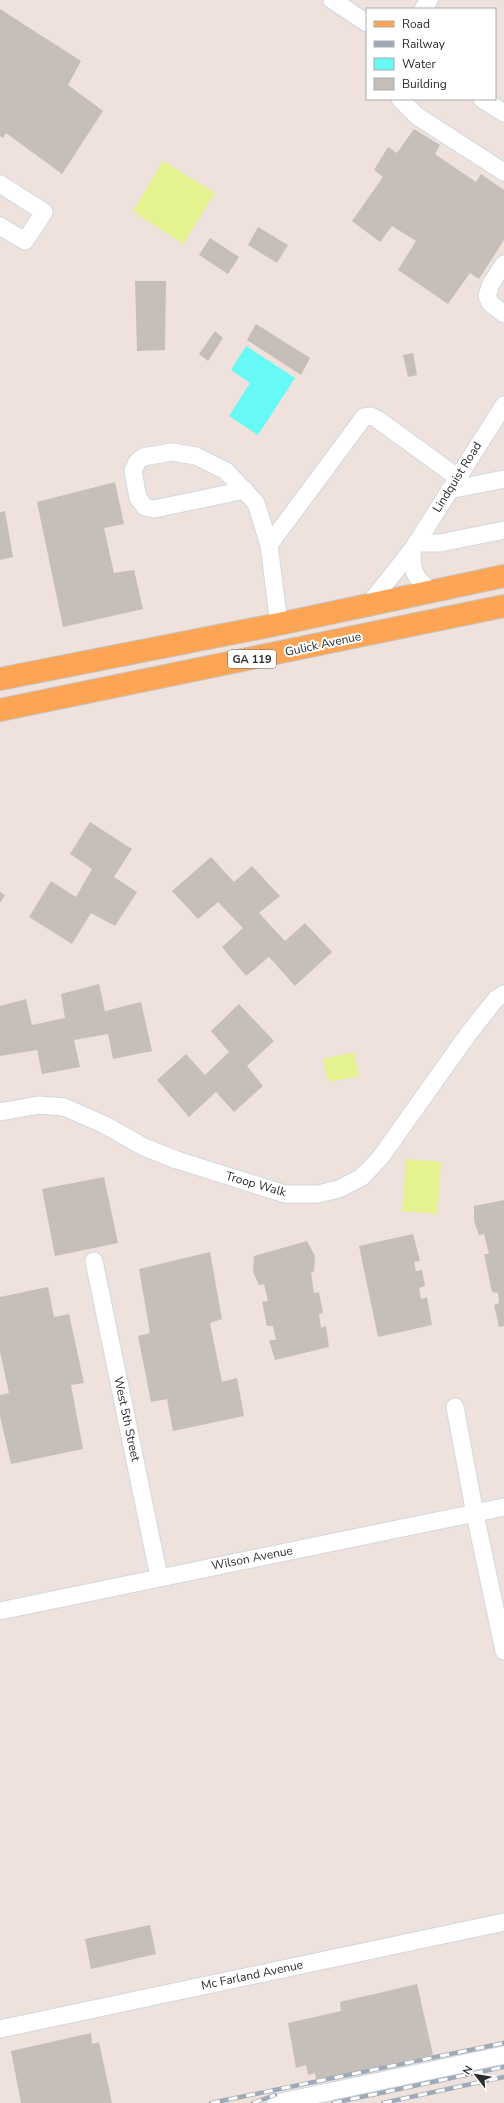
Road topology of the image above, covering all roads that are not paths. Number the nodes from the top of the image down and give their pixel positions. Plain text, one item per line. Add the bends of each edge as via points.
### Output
1 (332, 0) edge
2 (366, 22) edge
3 (401, 100) edge
4 (483, 100) edge
5 (504, 114) edge
6 (504, 172) edge
7 (0, 184) edge
8 (0, 226) edge
9 (504, 264) edge
10 (504, 314) edge
11 (502, 412) edge
12 (504, 479) edge
13 (453, 484) junction
14 (245, 490) junction
15 (504, 530) edge
16 (269, 545) junction
17 (414, 546) junction
18 (504, 576) edge
19 (431, 591) junction
20 (369, 604) junction
21 (504, 606) edge
22 (278, 624) junction
23 (0, 679) edge
24 (0, 710) edge
25 (504, 994) edge
26 (0, 1112) edge
27 (94, 1261) dead end
28 (455, 1407) dead end
29 (504, 1507) edge
30 (475, 1514) junction
31 (160, 1577) junction
32 (0, 1611) edge
33 (504, 1651) edge
34 (504, 1922) edge
35 (0, 2029) edge
36 (504, 2055) edge
37 (276, 2103) edge

1 - 2 street
3 - 6 street via 418,116
4 - 5 street
7 - 8 street via 44,212 25,241
9 - 10 street via 491,284 487,296 490,303
11 - 13 street, Lindquist Road
12 - 13 street
13 - 16 street via 377,419 371,416 364,417
13 - 17 street, Lindquist Road
14 - 14 street via 226,470 188,454 172,452 143,457 133,471 138,498 145,507 154,509
14 - 16 street via 256,503
15 - 17 street
16 - 22 street
17 - 19 street via 412,568 418,580
17 - 20 street, Lindquist Road
18 - 19 main road, GA 119
19 - 20 main road, GA 119
20 - 22 main road, GA 119
21 - 24 main road, Gulick Avenue / GA 119
22 - 23 main road, GA 119
25 - 26 street, Troop Walk via 496,999 469,1033 380,1158 362,1177 339,1189 318,1194 286,1194 177,1160 144,1147 105,1125 64,1107 39,1105
27 - 31 street, West 5th Street
28 - 30 street
29 - 30 street, Wilson Avenue
30 - 31 street, Wilson Avenue
30 - 33 street
31 - 32 street, Wilson Avenue
34 - 35 street, Mc Farland Avenue
36 - 37 street

